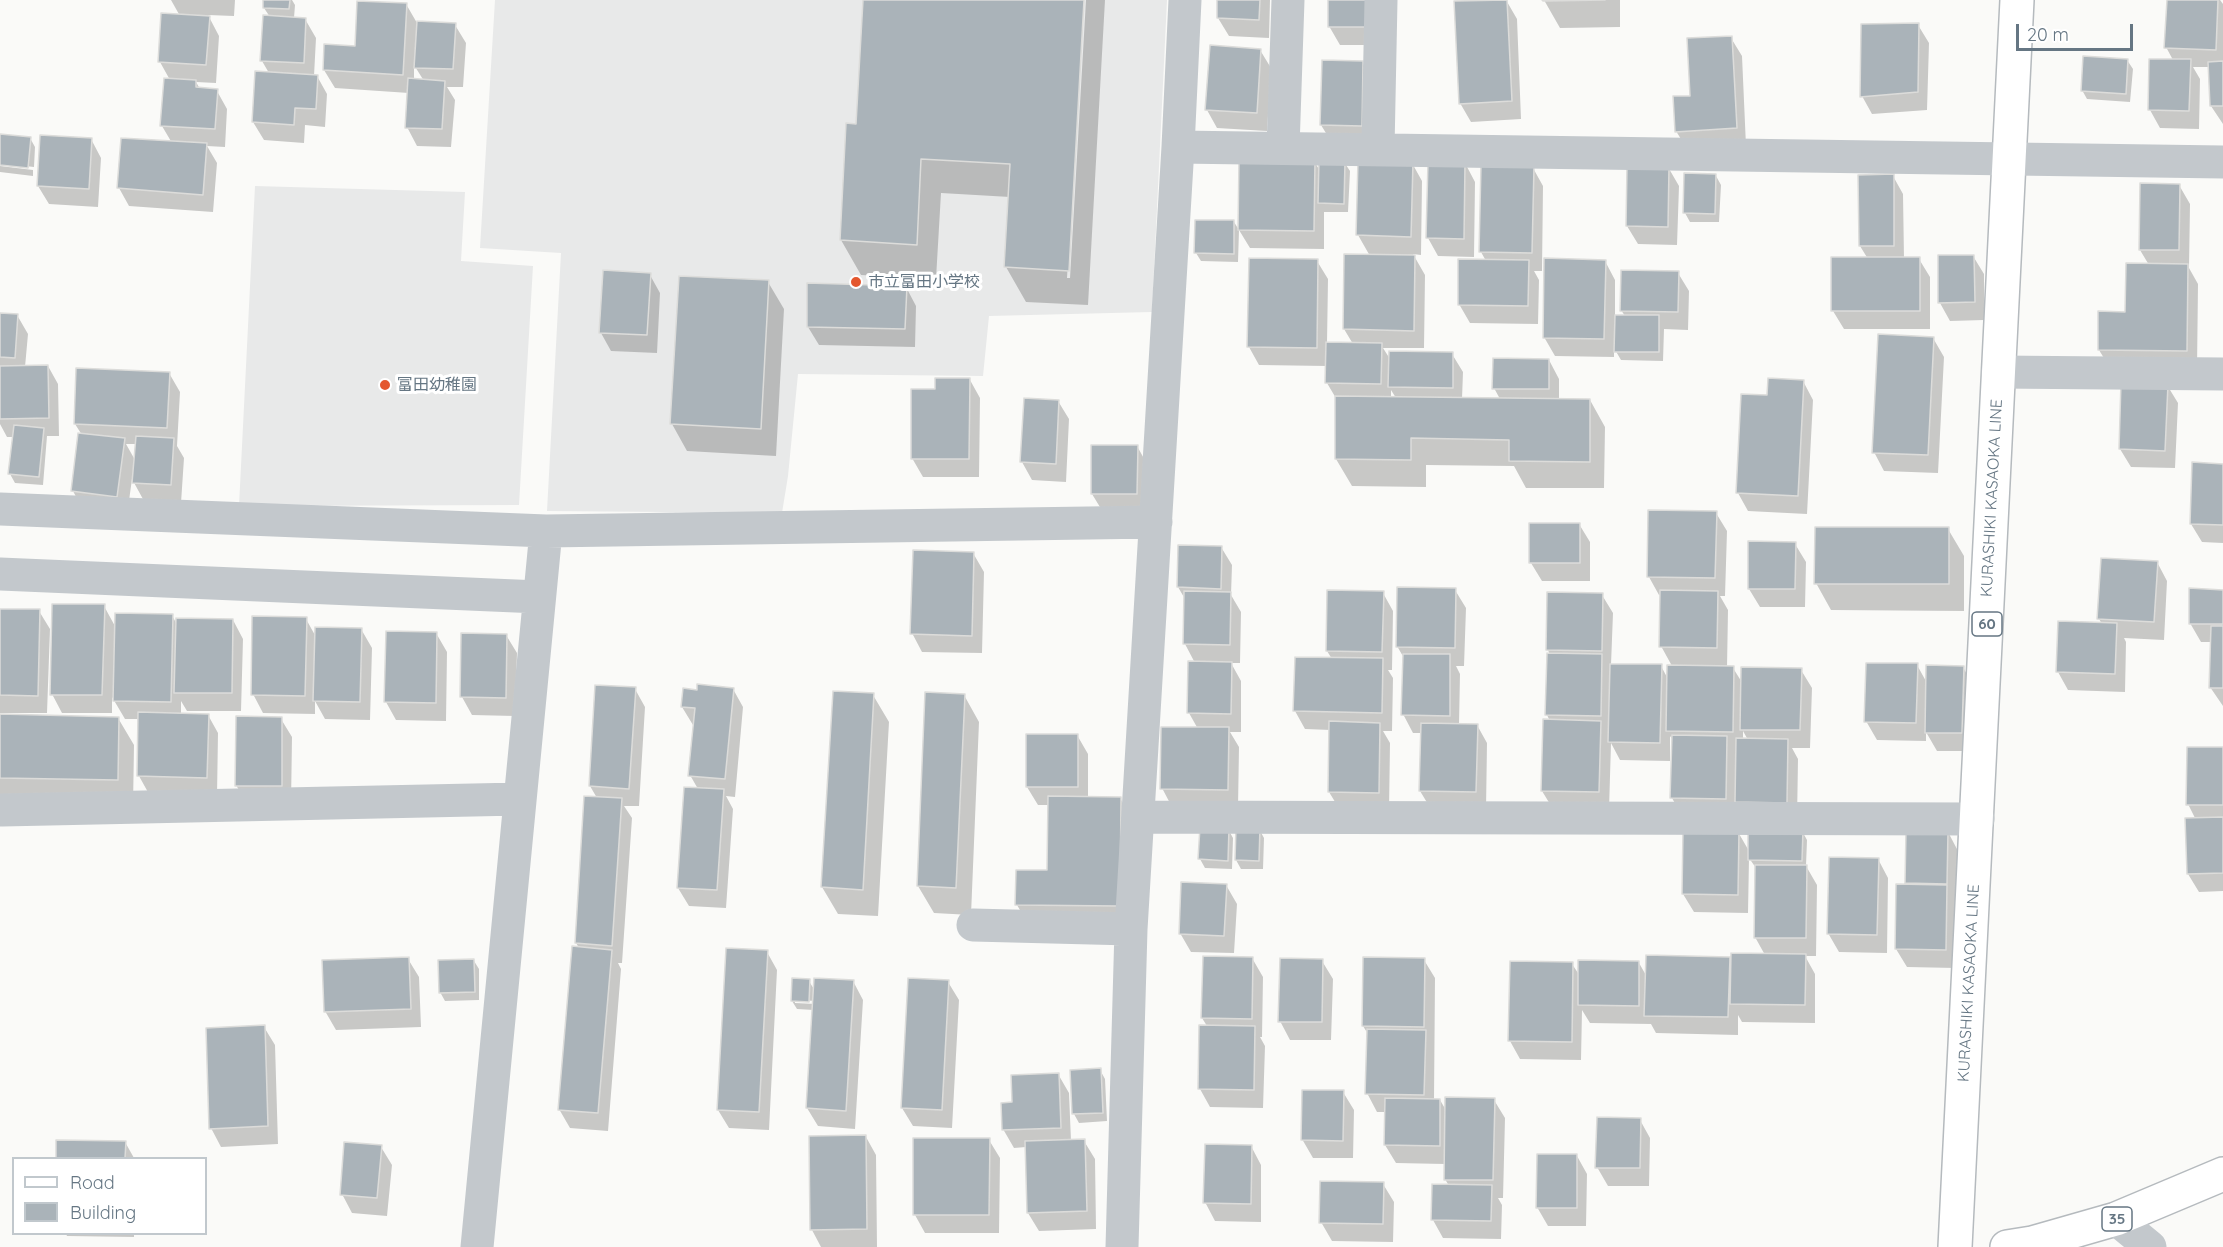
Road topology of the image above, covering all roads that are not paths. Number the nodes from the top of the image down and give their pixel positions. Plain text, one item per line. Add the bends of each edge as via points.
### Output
1 (1185, 0) edge
2 (1288, 0) edge
3 (1381, 0) edge
4 (2017, 0) edge
5 (1178, 147) junction
6 (1283, 148) junction
7 (1378, 149) junction
8 (2008, 160) junction
9 (2223, 162) edge
10 (1998, 372) junction
11 (2223, 374) edge
12 (0, 509) edge
13 (1156, 522) junction
14 (546, 531) junction
15 (0, 574) edge
16 (539, 597) junction
17 (520, 799) junction
18 (2, 810) dead end
19 (1138, 817) junction
20 (1978, 819) junction
21 (973, 925) dead end
22 (1131, 929) junction
23 (2223, 1174) edge
24 (2116, 1219) junction
25 (477, 1247) edge
26 (1122, 1247) edge
27 (1955, 1247) edge
28 (2007, 1247) edge
29 (2150, 1247) edge

1 - 5 street
2 - 6 street
3 - 7 street
4 - 8 main road, KURASHIKI KASAOKA LINE / 60
5 - 6 street
5 - 13 street
6 - 7 street
7 - 8 street
8 - 9 street
8 - 10 main road, KURASHIKI KASAOKA LINE / 60
10 - 11 street
10 - 20 main road, KURASHIKI KASAOKA LINE / 60
12 - 14 street
13 - 14 street
13 - 19 street
14 - 16 street
15 - 16 street
16 - 17 street
17 - 18 street
17 - 25 street
19 - 20 street
19 - 22 street
20 - 27 main road, KURASHIKI KASAOKA LINE / 60
21 - 22 street
22 - 26 street
23 - 24 main road, 35
24 - 28 main road, 35
24 - 29 street

